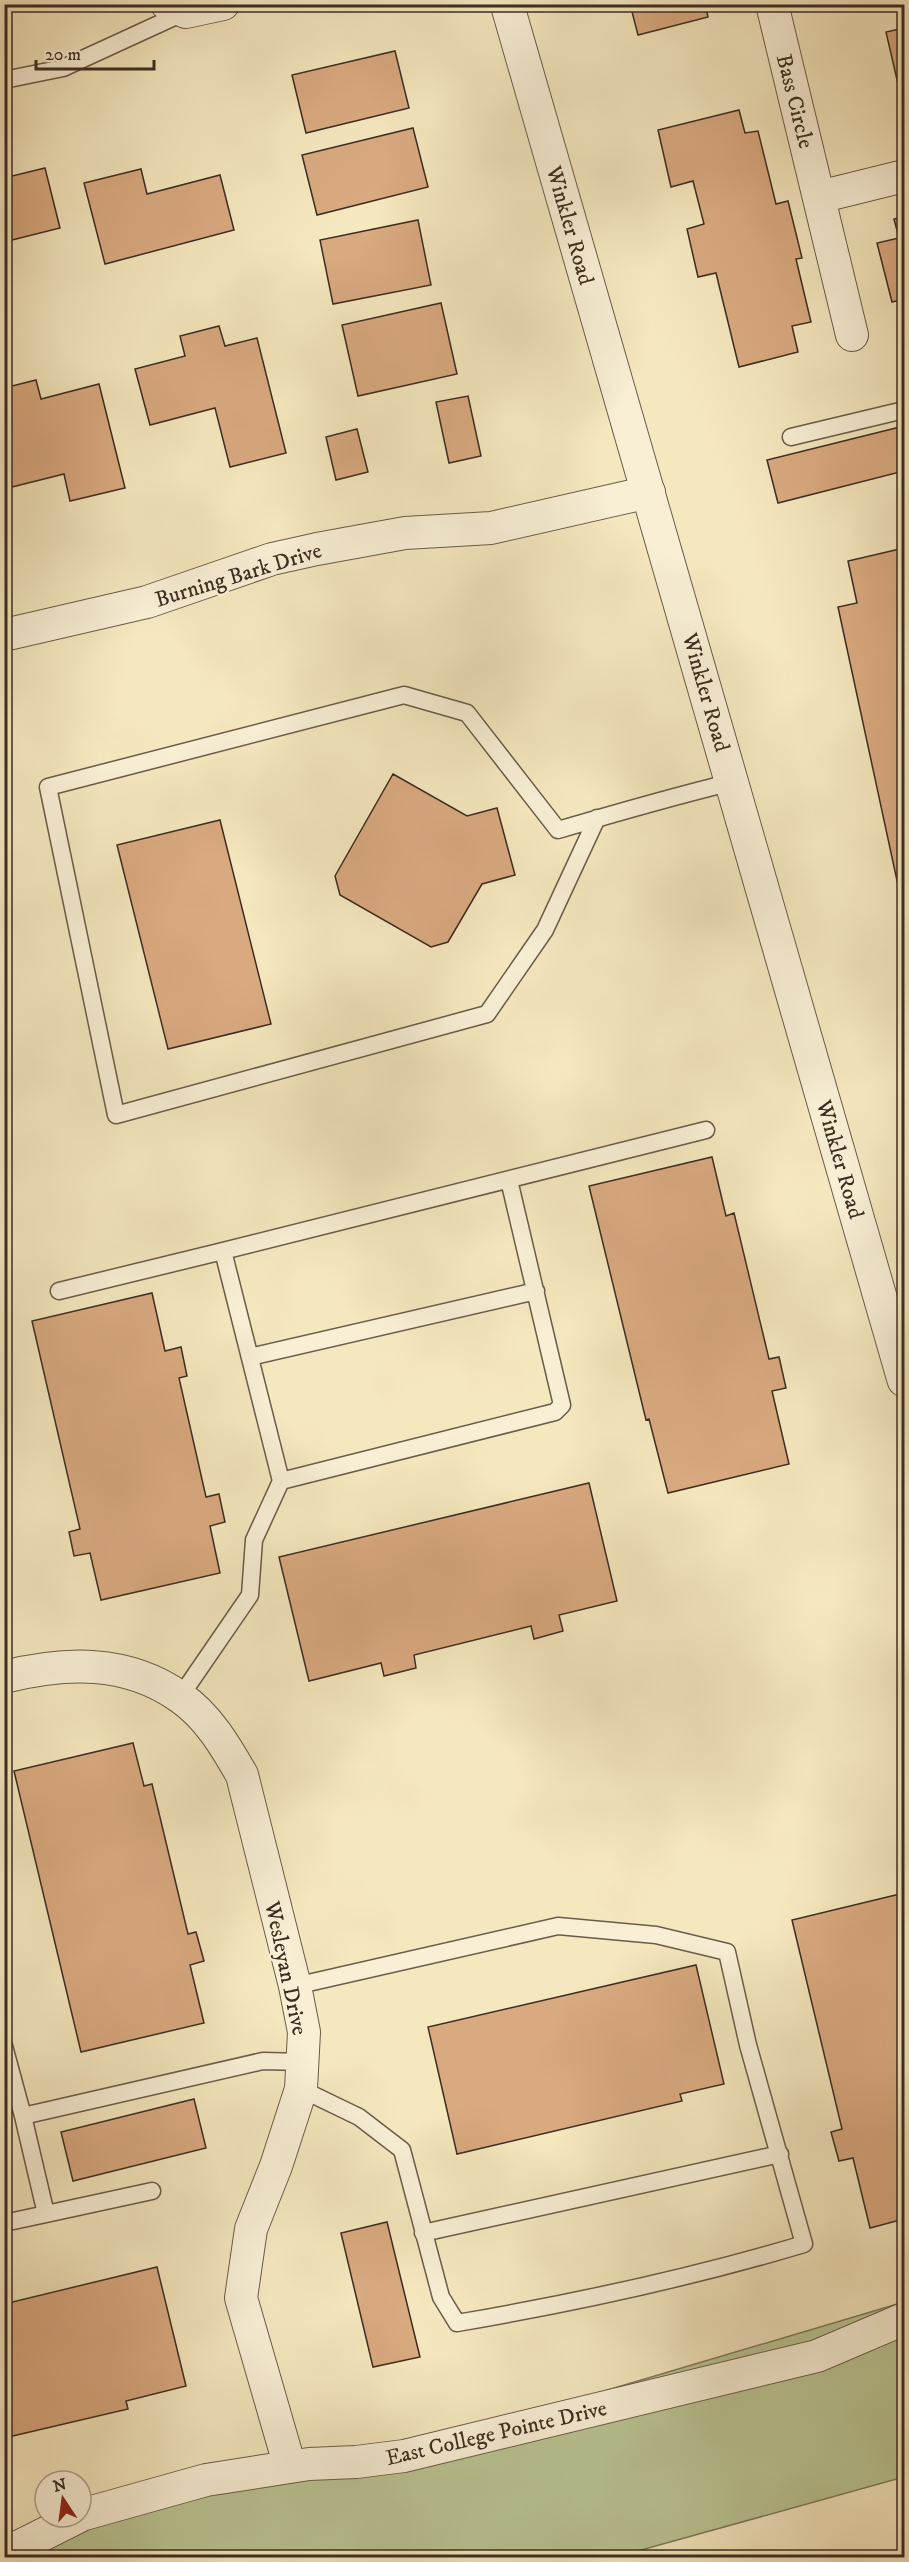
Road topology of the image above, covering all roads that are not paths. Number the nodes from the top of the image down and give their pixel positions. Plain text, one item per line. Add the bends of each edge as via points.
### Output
1 (223, 4) edge
2 (507, 4) edge
3 (772, 4) edge
4 (176, 8) edge
5 (4, 80) edge
6 (904, 176) edge
7 (819, 197) junction
8 (852, 335) dead end
9 (904, 410) edge
10 (791, 438) dead end
11 (650, 492) junction
12 (4, 635) edge
13 (733, 782) junction
14 (597, 819) junction
15 (706, 1130) dead end
16 (509, 1180) junction
17 (223, 1251) junction
18 (59, 1291) dead end
19 (536, 1291) junction
20 (250, 1357) junction
21 (904, 1378) edge
22 (281, 1481) junction
23 (4, 1677) edge
24 (180, 1697) junction
25 (295, 1986) junction
26 (4, 2046) edge
27 (302, 2075) junction
28 (23, 2116) junction
29 (780, 2154) junction
30 (152, 2191) dead end
31 (46, 2214) junction
32 (4, 2223) edge
33 (423, 2233) junction
34 (904, 2319) edge
35 (290, 2467) junction
36 (93, 2512) edge
37 (53, 2529) edge
38 (4, 2554) edge

1 - 4 street
2 - 11 street, Winkler Road
3 - 7 street, Bass Circle
4 - 5 lane via 63,68
6 - 7 street
7 - 8 street, Bass Circle
9 - 10 lane
11 - 12 street, Burning Bark Drive via 491,528 405,533 317,549 272,559 147,602
11 - 13 street, Winkler Road
13 - 14 lane
13 - 21 street, Winkler Road
14 - 14 lane via 558,830 467,713 404,695 48,787 116,1115 488,1014 545,930
15 - 16 lane
16 - 17 lane
16 - 19 lane
17 - 18 lane
17 - 20 lane
19 - 20 lane
19 - 22 lane via 561,1396 562,1405 555,1412
20 - 22 lane
22 - 24 lane via 254,1540 250,1595
23 - 24 street, Wesleyan Drive via 76,1665 117,1670 151,1681
24 - 25 street, Wesleyan Drive via 225,1745 242,1775
25 - 27 street, Wesleyan Drive via 304,2032
25 - 29 lane via 558,1926 656,1935 727,1952 748,2045
26 - 28 lane
27 - 28 lane via 263,2061
27 - 33 lane via 402,2150
27 - 35 street, Wesleyan Drive via 276,2166 251,2229 241,2298
28 - 31 lane
29 - 33 lane
29 - 33 lane via 804,2244 567,2304 457,2323 441,2297
30 - 31 lane
31 - 32 lane
34 - 35 street, East College Pointe Drive via 817,2355 404,2456
35 - 36 street, East College Pointe Drive via 206,2480
37 - 38 street, East College Pointe Drive

